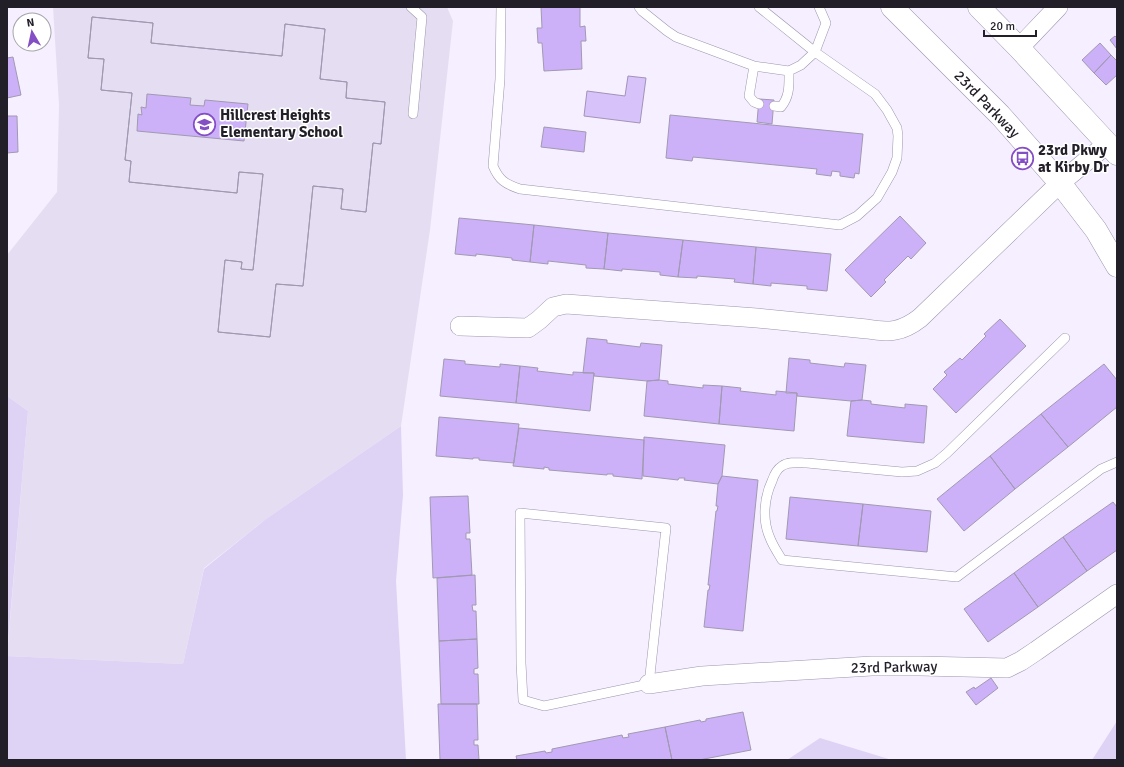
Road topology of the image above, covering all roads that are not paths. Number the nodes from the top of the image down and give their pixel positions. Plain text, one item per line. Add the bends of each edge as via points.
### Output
1 (411, 7) edge
2 (501, 7) edge
3 (639, 7) edge
4 (759, 7) edge
5 (819, 7) edge
6 (892, 7) edge
7 (979, 7) edge
8 (1058, 7) edge
9 (1019, 48) junction
10 (815, 52) junction
11 (754, 66) junction
12 (789, 71) junction
13 (759, 104) dead end
14 (774, 106) dead end
15 (413, 114) dead end
16 (1112, 149) edge
17 (1060, 183) junction
18 (1117, 266) edge
19 (460, 326) dead end
20 (1065, 338) dead end
21 (1117, 462) edge
22 (1117, 594) edge
23 (649, 684) junction

1 - 15 lane via 422,17
2 - 10 lane via 500,79 493,166 497,175 507,184 520,189 840,225 857,216 877,198 897,158 897,128 875,94
3 - 11 lane via 676,37
4 - 10 lane
5 - 10 lane via 826,23
6 - 17 street, 23rd Parkway via 1000,115
7 - 9 street
8 - 9 street
9 - 16 street
10 - 12 lane via 801,65
11 - 12 lane
11 - 13 lane via 749,96
12 - 14 lane via 788,95 781,106
16 - 17 street
17 - 18 street, 23rd Parkway via 1096,230
17 - 19 street via 920,318 899,330 882,332 757,318 566,304 552,307 528,328
20 - 21 lane via 947,453 917,472 807,463 783,465 776,471 765,501 769,538 782,560 957,577 1101,469
22 - 23 street, 23rd Parkway via 1021,661 1006,668 872,666 702,676
23 - 23 lane via 544,706 523,700 520,513 666,528

